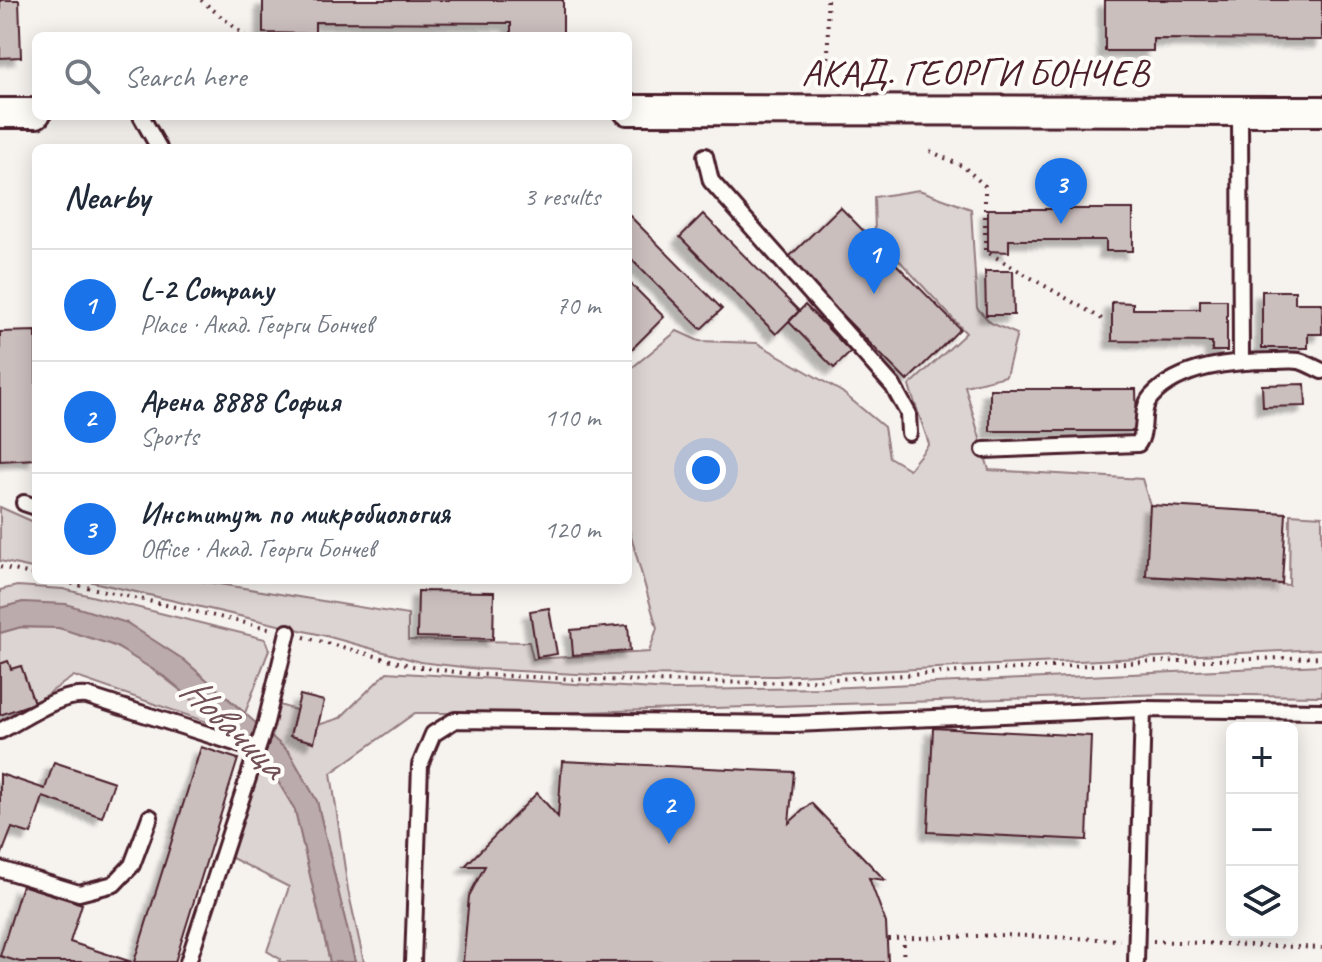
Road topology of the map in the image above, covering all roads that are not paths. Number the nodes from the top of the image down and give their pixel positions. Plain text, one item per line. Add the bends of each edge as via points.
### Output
1 (632, 110) edge
2 (1240, 111) junction
3 (1322, 111) edge
4 (0, 113) edge
5 (32, 113) edge
6 (143, 120) edge
7 (157, 144) edge
8 (705, 156) dead end
9 (1241, 361) junction
10 (1322, 371) edge
11 (909, 433) dead end
12 (984, 450) dead end
13 (288, 632) road end
14 (1143, 709) junction
15 (1322, 711) edge
16 (0, 731) edge
17 (258, 748) junction
18 (150, 817) dead end
19 (0, 869) edge
20 (188, 962) edge
21 (413, 962) edge
22 (1136, 962) edge

1 - 2 street, АКАД. ГЕОРГИ БОНЧЕВ
2 - 3 street, АКАД. ГЕОРГИ БОНЧЕВ
2 - 9 lane
4 - 5 street
6 - 7 lane
8 - 11 lane via 711,181 893,386 908,413
9 - 10 lane via 1299,361
9 - 12 lane via 1167,384 1150,398 1138,444
13 - 17 lane
14 - 15 lane
14 - 21 lane via 794,724 455,720 433,734 420,765
14 - 22 lane
16 - 17 lane via 73,695
17 - 20 lane
18 - 19 lane via 132,865 114,884 79,893

